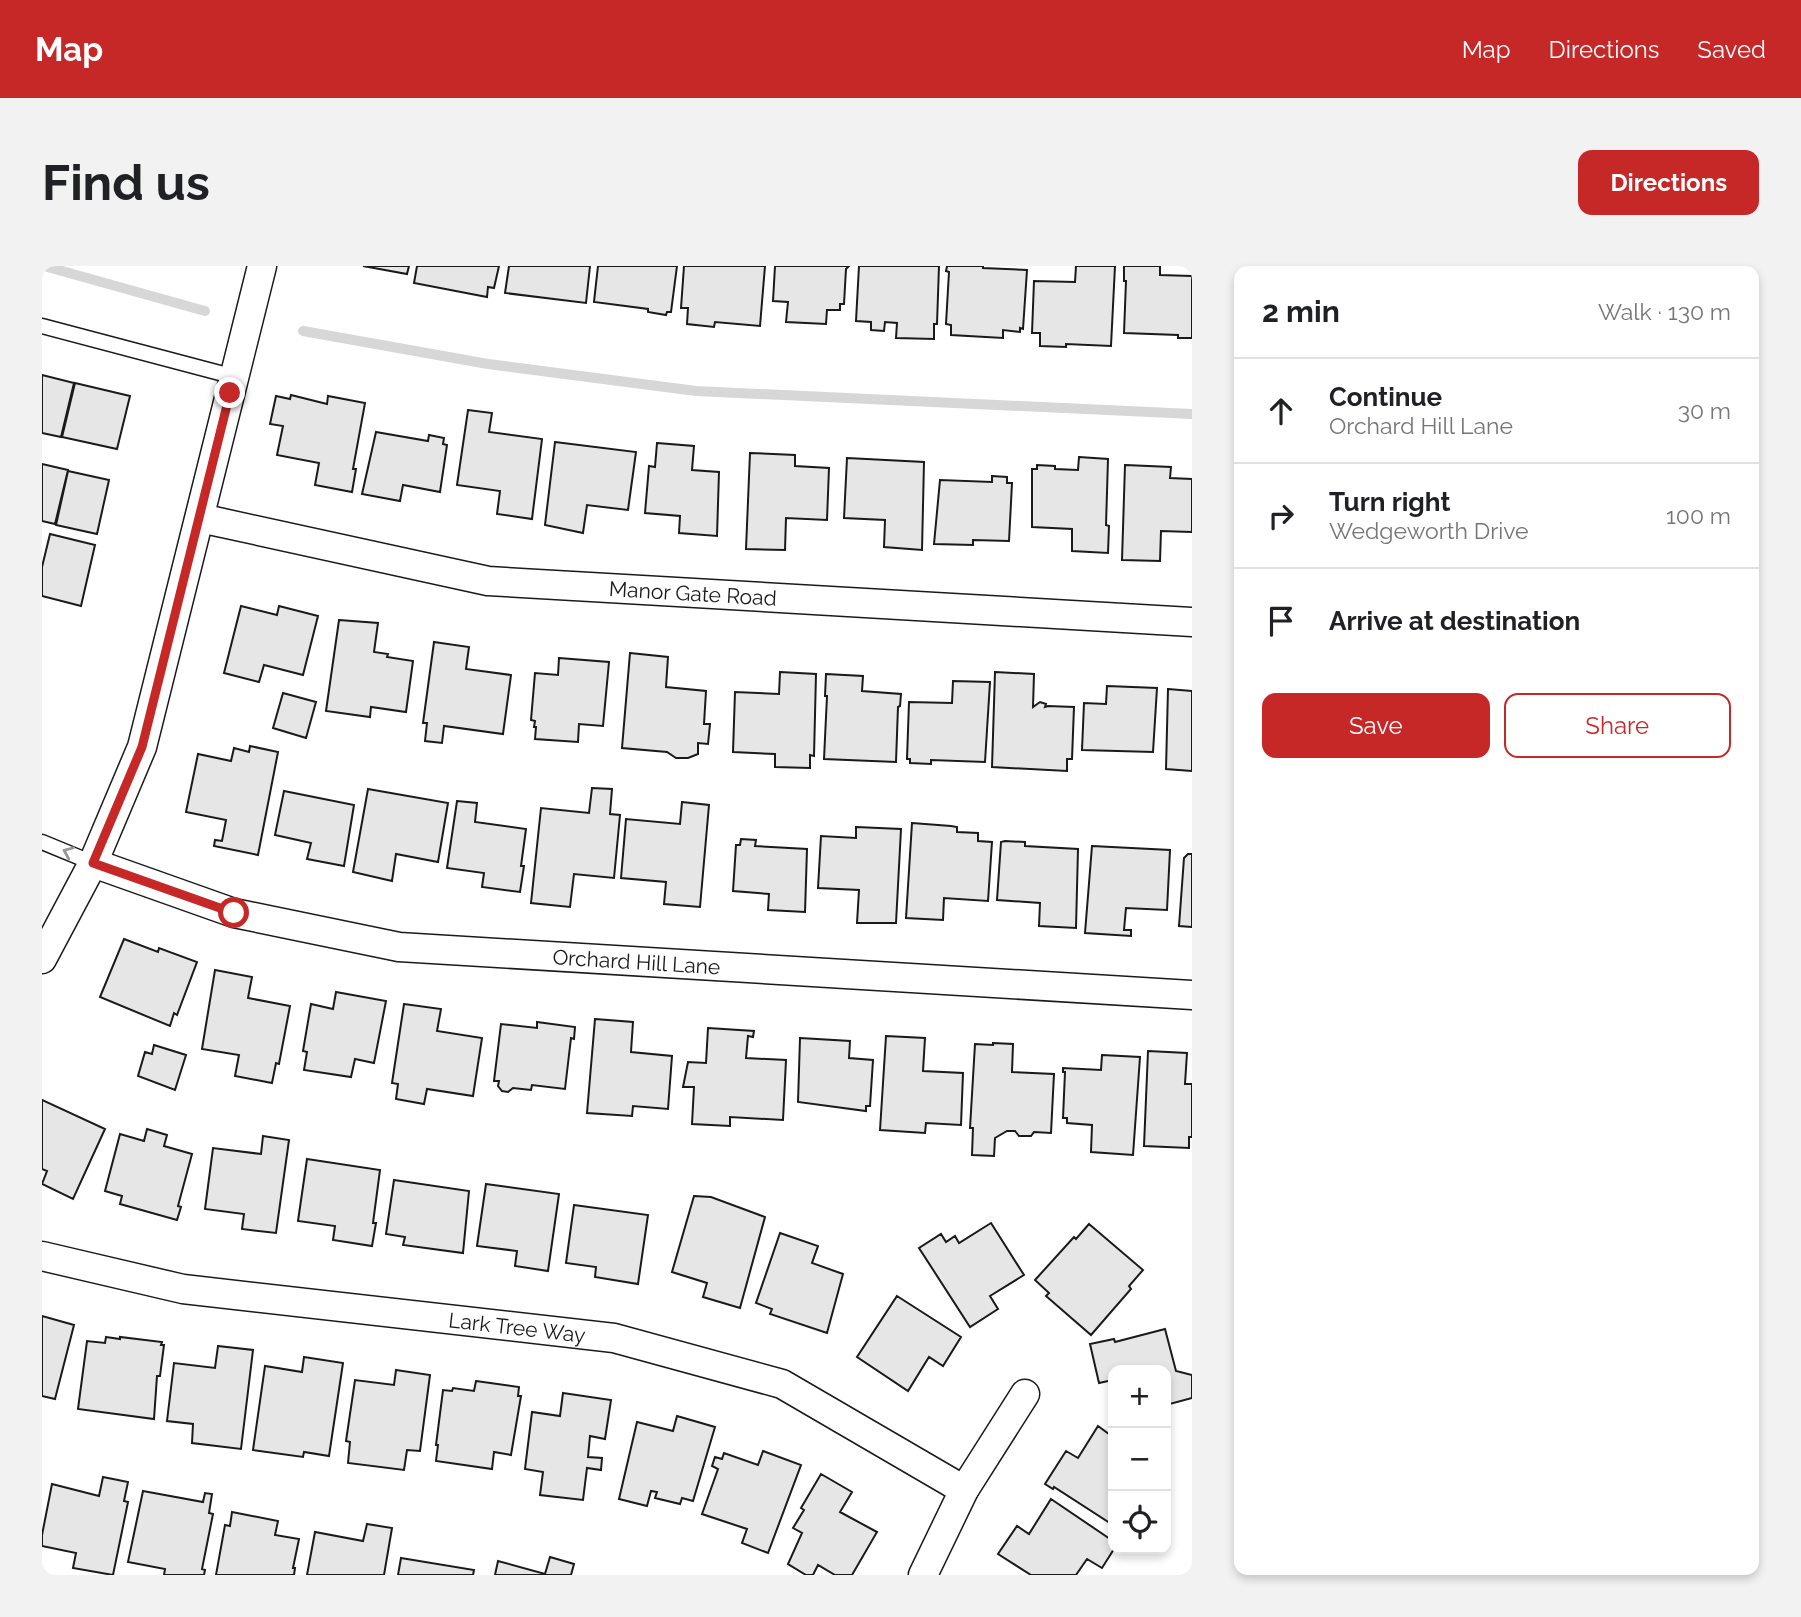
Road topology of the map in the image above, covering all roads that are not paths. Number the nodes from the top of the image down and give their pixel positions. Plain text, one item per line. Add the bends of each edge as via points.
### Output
1 (262, 266) edge
2 (42, 326) edge
3 (234, 377) junction
4 (200, 518) junction
5 (1192, 622) edge
6 (42, 842) edge
7 (93, 863) junction
8 (42, 959) edge
9 (1192, 995) edge
10 (42, 1256) edge
11 (1025, 1394) dead end
12 (964, 1490) junction
13 (923, 1575) edge

1 - 3 street
2 - 3 lane
3 - 4 street
4 - 5 street, Manor Gate Road via 488,581
4 - 7 street via 142,747
7 -> 6 lane
7 - 8 street
7 - 9 street, Orchard Hill Lane via 234,913 399,947
10 - 12 street, Lark Tree Way via 183,1289 614,1338 782,1384
11 - 12 street
12 - 13 street

